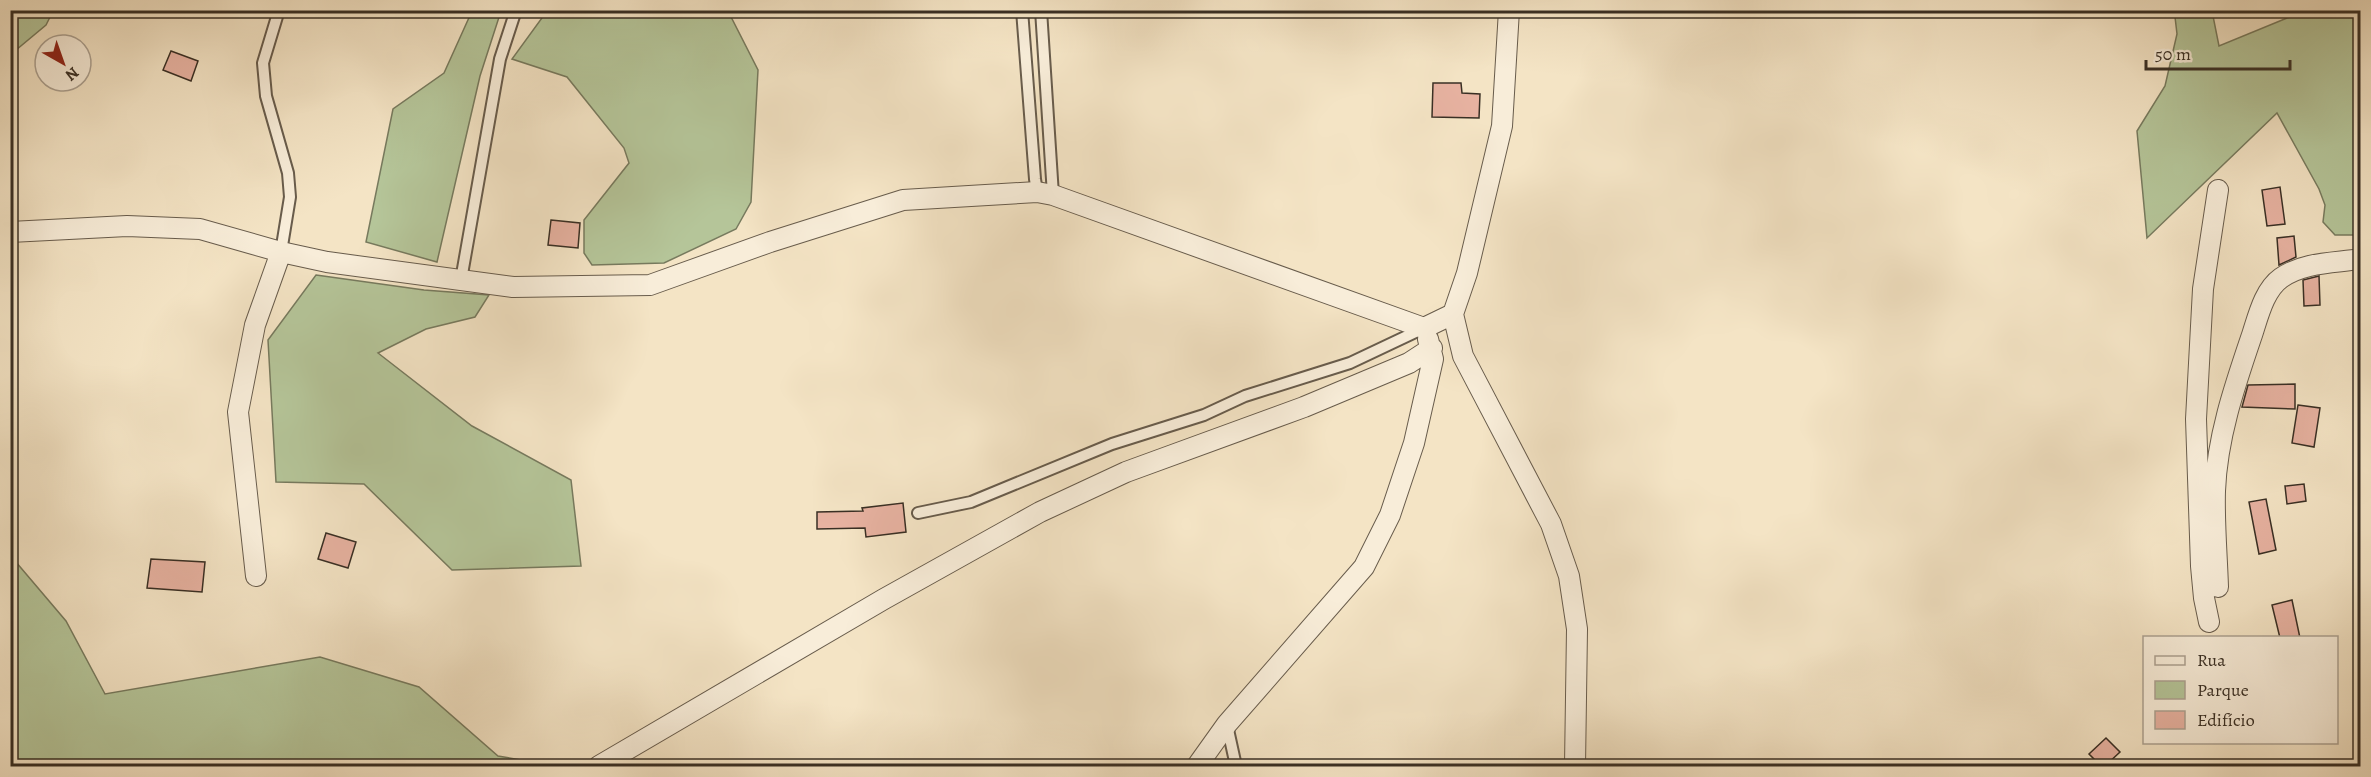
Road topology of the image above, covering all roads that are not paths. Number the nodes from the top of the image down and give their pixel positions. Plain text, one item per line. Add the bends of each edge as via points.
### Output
1 (279, 10) edge
2 (516, 10) edge
3 (1022, 10) edge
4 (1041, 10) edge
5 (1509, 10) edge
6 (2218, 190) dead end
7 (1045, 194) junction
8 (10, 232) edge
9 (281, 252) junction
10 (2361, 259) edge
11 (461, 280) junction
12 (1453, 314) junction
13 (1425, 328) junction
14 (1432, 348) junction
15 (918, 513) dead end
16 (256, 576) dead end
17 (2218, 587) dead end
18 (2209, 622) dead end
19 (1227, 724) junction
20 (599, 766) edge
21 (1197, 766) edge
22 (1236, 766) edge
23 (1575, 766) edge

1 - 9 lane via 263,63 266,96 291,197
2 - 11 lane via 500,59
3 - 7 lane
4 - 7 lane
5 - 12 street via 1502,126 1467,273
6 - 18 street via 2203,289 2196,419 2201,566
7 - 11 street via 903,200 650,285 513,287
7 - 13 street
8 - 9 street via 127,226 200,229
9 - 11 street
9 - 16 street via 255,325 238,412
10 - 17 street via 2316,265 2279,279 2260,313 2229,402 2219,452 2215,490
12 - 13 street
12 - 23 street via 1463,356 1551,524 1569,576 1577,629
13 - 14 street
13 - 15 lane via 1350,363 1112,444 971,502
14 - 19 street via 1433,359 1414,442 1390,515 1364,567
14 - 20 street via 1409,363 1304,407 1126,472 1040,512
19 - 21 street
19 - 22 lane

